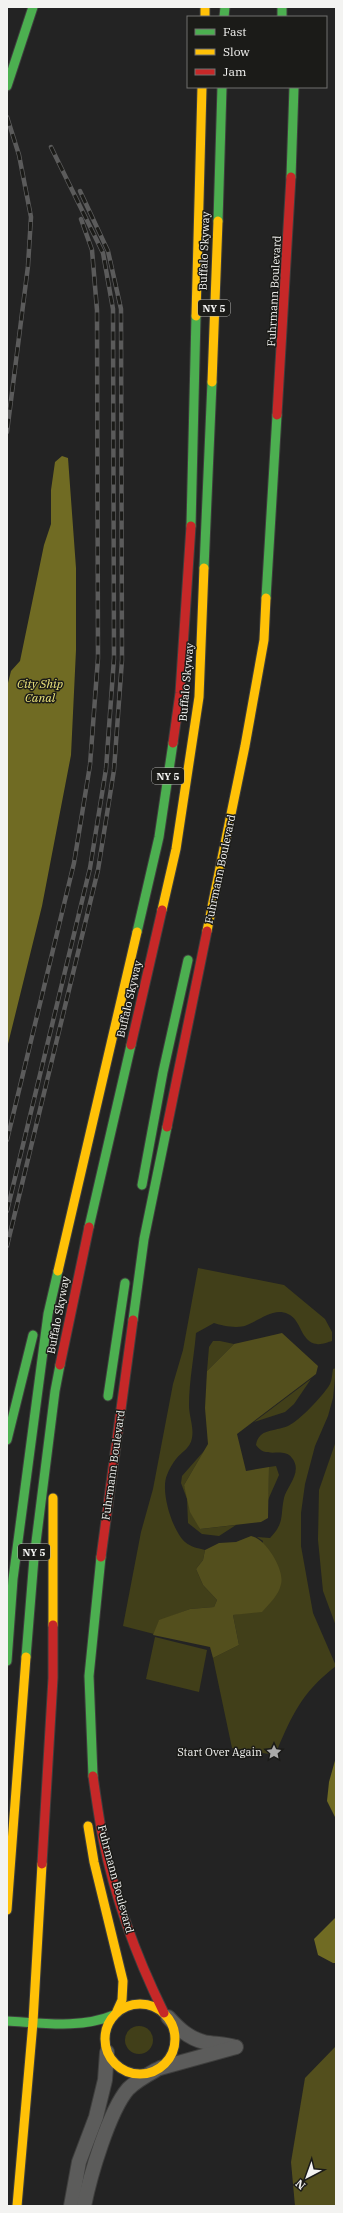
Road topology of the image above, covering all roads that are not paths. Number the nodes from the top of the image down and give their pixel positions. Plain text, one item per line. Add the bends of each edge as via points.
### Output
1 (33, 7) edge
2 (7, 86) edge
3 (202, 88) edge
4 (222, 88) edge
5 (294, 88) edge
6 (275, 290) dead end
7 (268, 495) junction
8 (261, 519) dead end
9 (190, 949) dead end
10 (140, 1193) dead end
11 (126, 1275) dead end
12 (48, 1314) junction
13 (55, 1392) junction
14 (107, 1404) dead end
15 (7, 1440) edge
16 (7, 1661) edge
17 (80, 1669) dead end
18 (83, 1688) junction
19 (86, 1815) dead end
20 (7, 1910) edge
21 (116, 2013) junction
22 (166, 2015) junction
23 (7, 2021) edge
24 (33, 2022) junction
25 (58, 2024) junction
26 (85, 2032) dead end
27 (94, 2036) dead end
28 (106, 2049) junction
29 (158, 2069) junction
30 (17, 2206) edge
31 (71, 2206) edge
32 (84, 2206) edge

1 - 2 main road
3 - 12 main road, Buffalo Skyway / NY 5 via 192,502 180,693 159,837
4 - 13 main road, Buffalo Skyway / NY 5 via 199,697 176,849 99,1178
5 - 7 main road, Fuhrmann Boulevard via 292,167
6 - 7 main road, Fuhrmann Boulevard
7 - 8 main road, Fuhrmann Boulevard
7 - 18 main road, Fuhrmann Boulevard via 264,640 247,739 138,1238 89,1676
9 - 10 main road
11 - 14 main road, Fuhrmann Boulevard
12 - 15 main road via 33,1336
12 - 16 main road, Buffalo Skyway / NY 5 via 13,1579
13 - 20 main road, Buffalo Skyway / NY 5 via 34,1558
13 - 24 main road via 53,1678
17 - 18 main road, Fuhrmann Boulevard
18 - 22 main road, Fuhrmann Boulevard via 103,1840 122,1908 144,1972
19 - 21 main road, Fuhrmann Boulevard via 94,1862 123,1981 122,2000
21 - 22 main road via 133,2004 144,2004 155,2007
21 - 25 main road via 91,2022
21 - 28 main road, Fuhrmann Boulevard via 105,2033
22 - 29 main road, Fuhrmann Boulevard via 174,2031 175,2041 171,2056
22 - 29 street via 181,2031 191,2037 204,2042 236,2047
23 - 24 main road
24 - 25 main road
24 - 30 main road
25 - 26 main road
27 - 28 main road
28 - 29 main road via 115,2064 128,2072 142,2074
28 - 31 street, Fuhrmann Boulevard via 105,2080 96,2117 79,2162
29 - 32 street, Fuhrmann Boulevard via 129,2088 119,2100 109,2122

